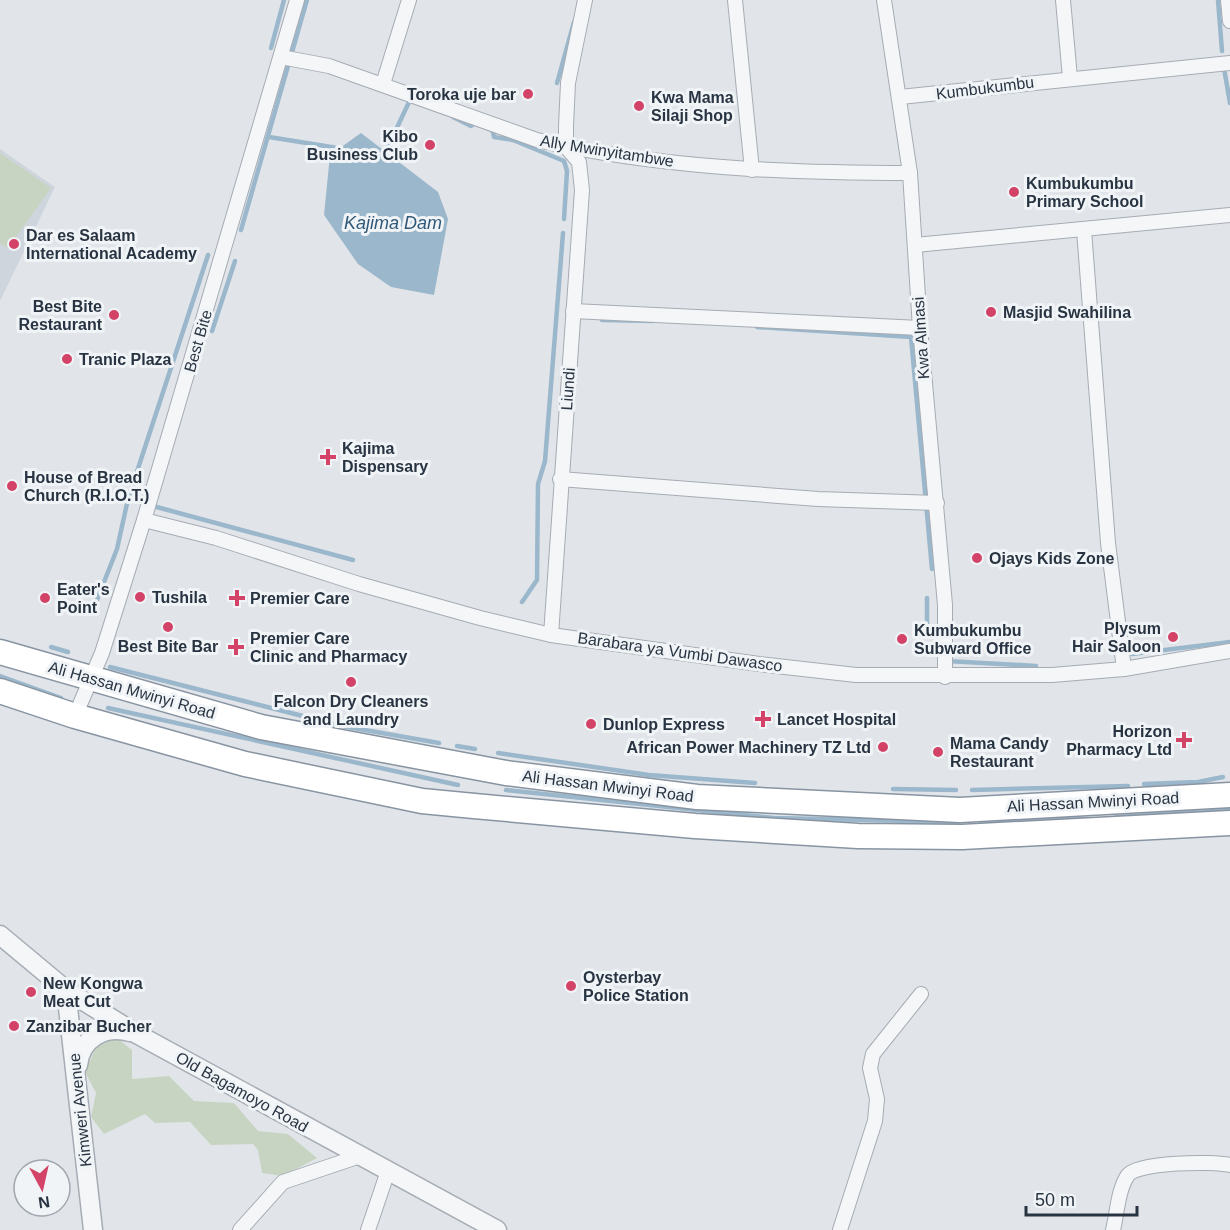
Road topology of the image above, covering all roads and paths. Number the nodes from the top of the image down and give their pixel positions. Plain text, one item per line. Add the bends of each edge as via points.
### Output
1 (297, 0) edge
2 (409, 0) edge
3 (585, 0) edge
4 (735, 0) edge
5 (884, 0) edge
6 (1063, 0) edge
7 (1228, 0) edge
8 (1230, 21) edge
9 (281, 57) junction
10 (1230, 63) edge
11 (1070, 78) junction
12 (382, 84) junction
13 (900, 98) junction
14 (566, 147) junction
15 (752, 170) junction
16 (910, 173) junction
17 (1230, 215) edge
18 (1084, 230) junction
19 (915, 245) junction
20 (573, 311) junction
21 (920, 328) junction
22 (560, 479) junction
23 (937, 503) junction
24 (144, 520) junction
25 (551, 635) junction
26 (1230, 651) edge
27 (0, 652) edge
28 (1124, 669) junction
29 (945, 677) junction
30 (90, 679) junction
31 (0, 691) edge
32 (75, 716) junction
33 (1230, 795) edge
34 (1230, 823) edge
35 (0, 935) edge
36 (66, 990) junction
37 (921, 994) dead end
38 (135, 1033) junction
39 (77, 1072) junction
40 (360, 1156) junction
41 (1230, 1165) edge
42 (388, 1171) junction
43 (93, 1230) edge
44 (240, 1230) edge
45 (368, 1230) edge
46 (497, 1230) edge
47 (840, 1230) edge
48 (1113, 1230) edge

1 - 9 street, Best Bite
2 - 12 street
3 - 14 street via 568,83
4 - 15 street
5 - 13 street, Kwa Almasi
6 - 11 street
7 - 8 street
9 - 12 street, Ally Mwinyitambwe via 329,66
9 - 24 street, Best Bite
10 - 11 street, Kumbukumbu
11 - 13 street, Kumbukumbu
12 - 14 street, Ally Mwinyitambwe
13 - 16 street, Kwa Almasi
14 - 15 street, Ally Mwinyitambwe
14 - 20 street, Liundi via 579,162 582,190
15 - 16 street, Ally Mwinyitambwe
16 - 19 street, Kwa Almasi
17 - 18 street
18 - 19 street
18 - 28 street via 1107,522
19 - 21 street, Kwa Almasi
20 - 21 street
20 - 22 street, Liundi
21 - 23 street, Kwa Almasi
22 - 23 street via 818,500
22 - 25 street, Liundi
23 - 29 street, Kwa Almasi via 945,605
24 - 25 street, Barabara ya Vumbi Dawasco via 216,538 359,584
24 - 30 street, Best Bite via 102,653
25 - 29 street, Barabara ya Vumbi Dawasco via 856,675
26 - 28 street, Barabara ya Vumbi Dawasco
27 - 30 highway, Ali Hassan Mwinyi Road
28 - 29 street, Barabara ya Vumbi Dawasco
30 - 32 street, Best Bite
30 - 33 highway, Ali Hassan Mwinyi Road via 261,727 506,773 697,797 960,810
31 - 32 highway, Ali Hassan Mwinyi Road
32 - 34 highway, Ali Hassan Mwinyi Road via 245,764 422,801 474,806 695,826 870,836 962,837
35 - 36 street, Old Bagamoyo Road
36 - 38 street, Old Bagamoyo Road
36 - 39 street, Kimweri Avenue
37 - 47 street via 873,1054 870,1068 877,1099 875,1121
38 - 39 street via 112,1029 90,1039
38 - 40 street, Old Bagamoyo Road
39 - 43 street, Kimweri Avenue
40 - 42 street, Old Bagamoyo Road
40 - 44 street via 283,1182
41 - 48 street via 1149,1166 1133,1171 1125,1183
42 - 45 street
42 - 46 street, Old Bagamoyo Road

